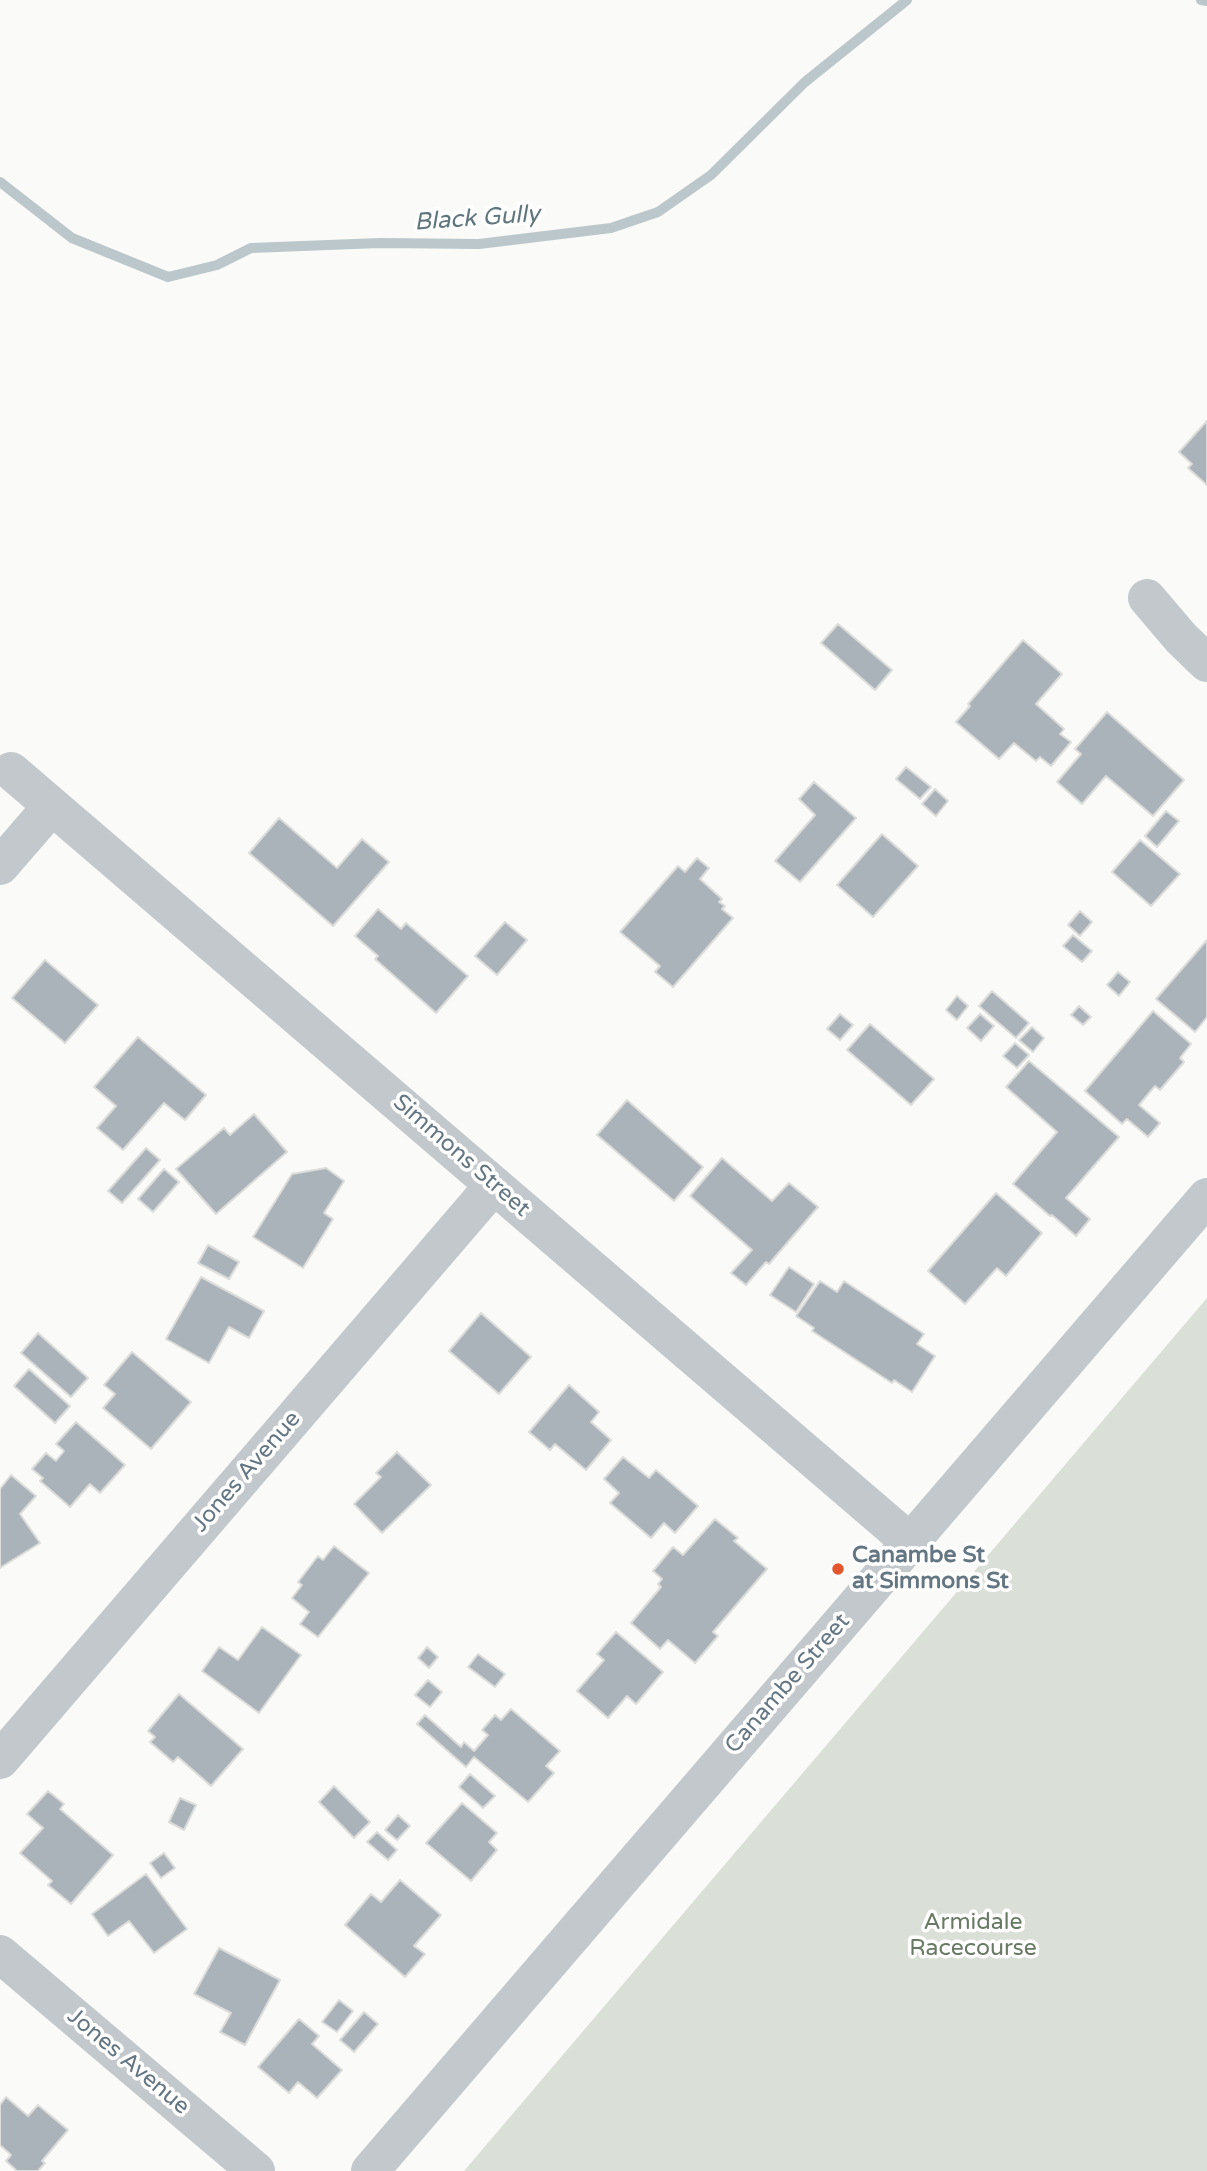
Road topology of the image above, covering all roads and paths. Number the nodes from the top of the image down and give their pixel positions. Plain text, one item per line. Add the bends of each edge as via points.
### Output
1 (1147, 598) dead end
2 (1207, 663) edge
3 (11, 771) dead end
4 (52, 806) junction
5 (0, 866) edge
6 (494, 1185) junction
7 (1207, 1197) edge
8 (910, 1542) junction
9 (0, 1760) edge
10 (0, 1954) edge
11 (256, 2171) edge
12 (370, 2171) edge

1 - 2 street
3 - 4 street, Simmons Street
4 - 5 street
4 - 6 street, Simmons Street
6 - 8 street, Simmons Street
6 - 9 street, Jones Avenue
7 - 8 street, Canambe Street
8 - 12 street, Canambe Street
10 - 11 street, Jones Avenue

